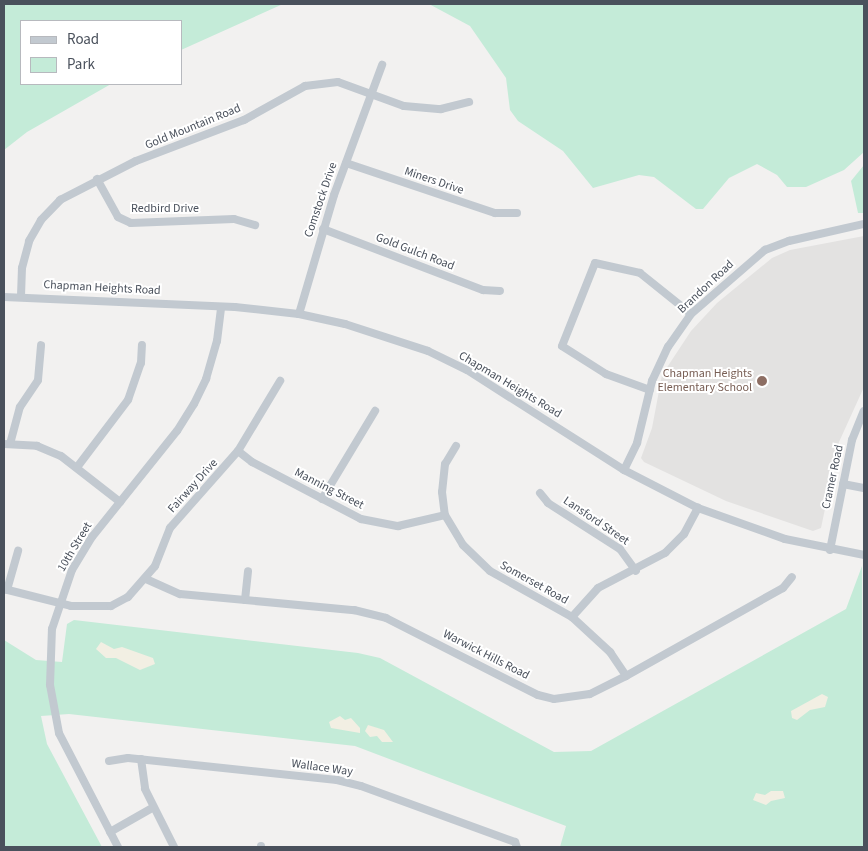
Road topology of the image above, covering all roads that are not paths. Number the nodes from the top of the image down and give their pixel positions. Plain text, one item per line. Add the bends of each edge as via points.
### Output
1 (382, 65) dead end
2 (370, 96) junction
3 (469, 102) dead end
4 (346, 163) junction
5 (96, 179) junction
6 (517, 213) dead end
7 (255, 224) dead end
8 (864, 224) edge
9 (323, 229) junction
10 (500, 291) dead end
11 (21, 296) junction
12 (4, 297) edge
13 (221, 307) junction
14 (299, 314) junction
15 (691, 314) junction
16 (42, 346) dead end
17 (142, 346) dead end
18 (280, 381) dead end
19 (650, 390) junction
20 (864, 410) edge
21 (375, 411) dead end
22 (7, 444) edge
23 (456, 446) dead end
24 (238, 451) junction
25 (78, 466) junction
26 (624, 470) junction
27 (843, 484) junction
28 (864, 488) edge
29 (540, 493) dead end
30 (322, 499) junction
31 (120, 502) junction
32 (698, 508) junction
33 (445, 515) junction
34 (830, 550) junction
35 (18, 551) dead end
36 (864, 555) edge
37 (248, 571) dead end
38 (636, 571) junction
39 (792, 577) dead end
40 (146, 579) junction
41 (6, 589) edge
42 (245, 600) junction
43 (58, 604) junction
44 (572, 617) junction
45 (626, 676) junction
46 (141, 759) junction
47 (109, 761) dead end
48 (152, 808) junction
49 (110, 832) junction
50 (118, 847) edge
51 (174, 847) edge
52 (517, 847) edge

1 - 2 street, Comstock Drive
2 - 3 street, Gold Mountain Road via 404,106 441,109
2 - 4 street, Comstock Drive
2 - 5 street, Gold Mountain Road via 338,82 305,86 221,131 169,148
4 - 6 street, Miners Drive via 495,213
4 - 9 street, Comstock Drive
5 - 7 street, Redbird Drive via 118,217 130,223 234,219
5 - 11 street, Gold Mountain Road via 60,200 42,220 25,256
8 - 15 street, Brandon Road via 789,241 765,250
9 - 10 street, Gold Gulch Road via 483,290
9 - 14 street, Comstock Drive
11 - 12 street, Chapman Heights Road
11 - 13 street, Chapman Heights Road
13 - 14 street, Chapman Heights Road
13 - 31 street, 10th Street via 217,342 206,379 194,404
14 - 26 street, Chapman Heights Road via 385,336 452,363 506,393
15 - 19 street, Brandon Road via 666,351
15 - 19 street via 640,272 595,263 562,346 606,374
16 - 22 street via 38,380 20,407
17 - 25 street via 141,363 128,400
18 - 24 street, Fairway Drive
19 - 26 street, Brandon Road via 638,443
20 - 27 street, Cramer Road via 852,440
21 - 30 street
22 - 25 street via 37,446
23 - 33 street, Somerset Road via 445,464 442,492
24 - 30 street, Manning Street via 252,462
24 - 40 street, Fairway Drive via 170,528 155,566
25 - 31 street
26 - 32 street, Chapman Heights Road
27 - 28 street
27 - 34 street, Cramer Road
29 - 38 street, Lansford Street via 548,504 620,549
30 - 33 street, Manning Street via 361,519 398,526
31 - 43 street, 10th Street via 92,537 72,570
32 - 34 street, Chapman Heights Road via 784,539
32 - 38 street via 676,543
33 - 44 street, Somerset Road via 463,545 490,571
34 - 36 street, Chapman Heights Road
35 - 41 street
37 - 42 street
38 - 44 street via 598,588
39 - 45 street, Warwick Hills Road via 783,588
40 - 42 street, Warwick Hills Road via 180,594
40 - 43 street, Fairway Drive via 128,597 110,606
41 - 43 street, Fairway Drive
42 - 45 street, Warwick Hills Road via 354,610 386,618 554,699 590,694
43 - 49 street, 10th Street via 49,661 52,706 67,752
44 - 45 street, Somerset Road via 610,652
46 - 47 street, Wallace Way
46 - 48 street via 145,789
46 - 52 street, Wallace Way via 337,780 515,842
48 - 49 street
48 - 51 street
49 - 50 street, 10th Street

